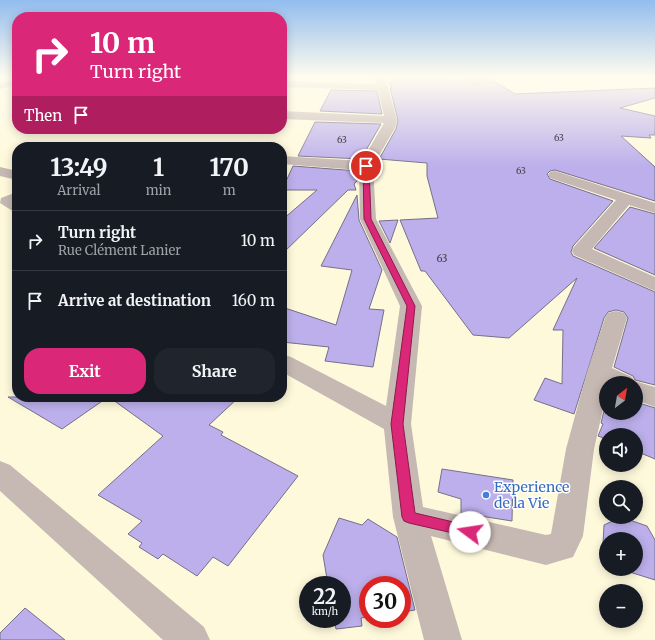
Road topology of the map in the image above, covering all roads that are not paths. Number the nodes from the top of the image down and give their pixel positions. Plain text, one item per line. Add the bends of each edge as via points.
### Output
1 (388, 107) edge
2 (287, 115) edge
3 (391, 120) junction
4 (287, 160) edge
5 (366, 166) junction
6 (0, 171) edge
7 (12, 175) edge
8 (555, 175) dead end
9 (626, 198) junction
10 (12, 199) edge
11 (12, 204) edge
12 (655, 208) edge
13 (655, 285) edge
14 (616, 318) dead end
15 (287, 365) edge
16 (611, 376) edge
17 (643, 392) edge
18 (655, 398) edge
19 (599, 405) edge
20 (397, 424) junction
21 (0, 473) edge
22 (409, 517) junction
23 (191, 640) edge
24 (443, 640) edge

1 - 3 street
2 - 3 street
3 - 5 street via 389,128
4 - 5 street
5 - 20 street via 368,219 411,306
6 - 7 street
8 - 9 street
9 - 12 street
9 - 13 street via 581,251
10 - 11 street via 7,201
14 - 16 street
15 - 20 street
17 - 18 street
19 - 22 street via 580,449 567,536 561,547 546,550
20 - 22 street
21 - 23 street
22 - 24 street

